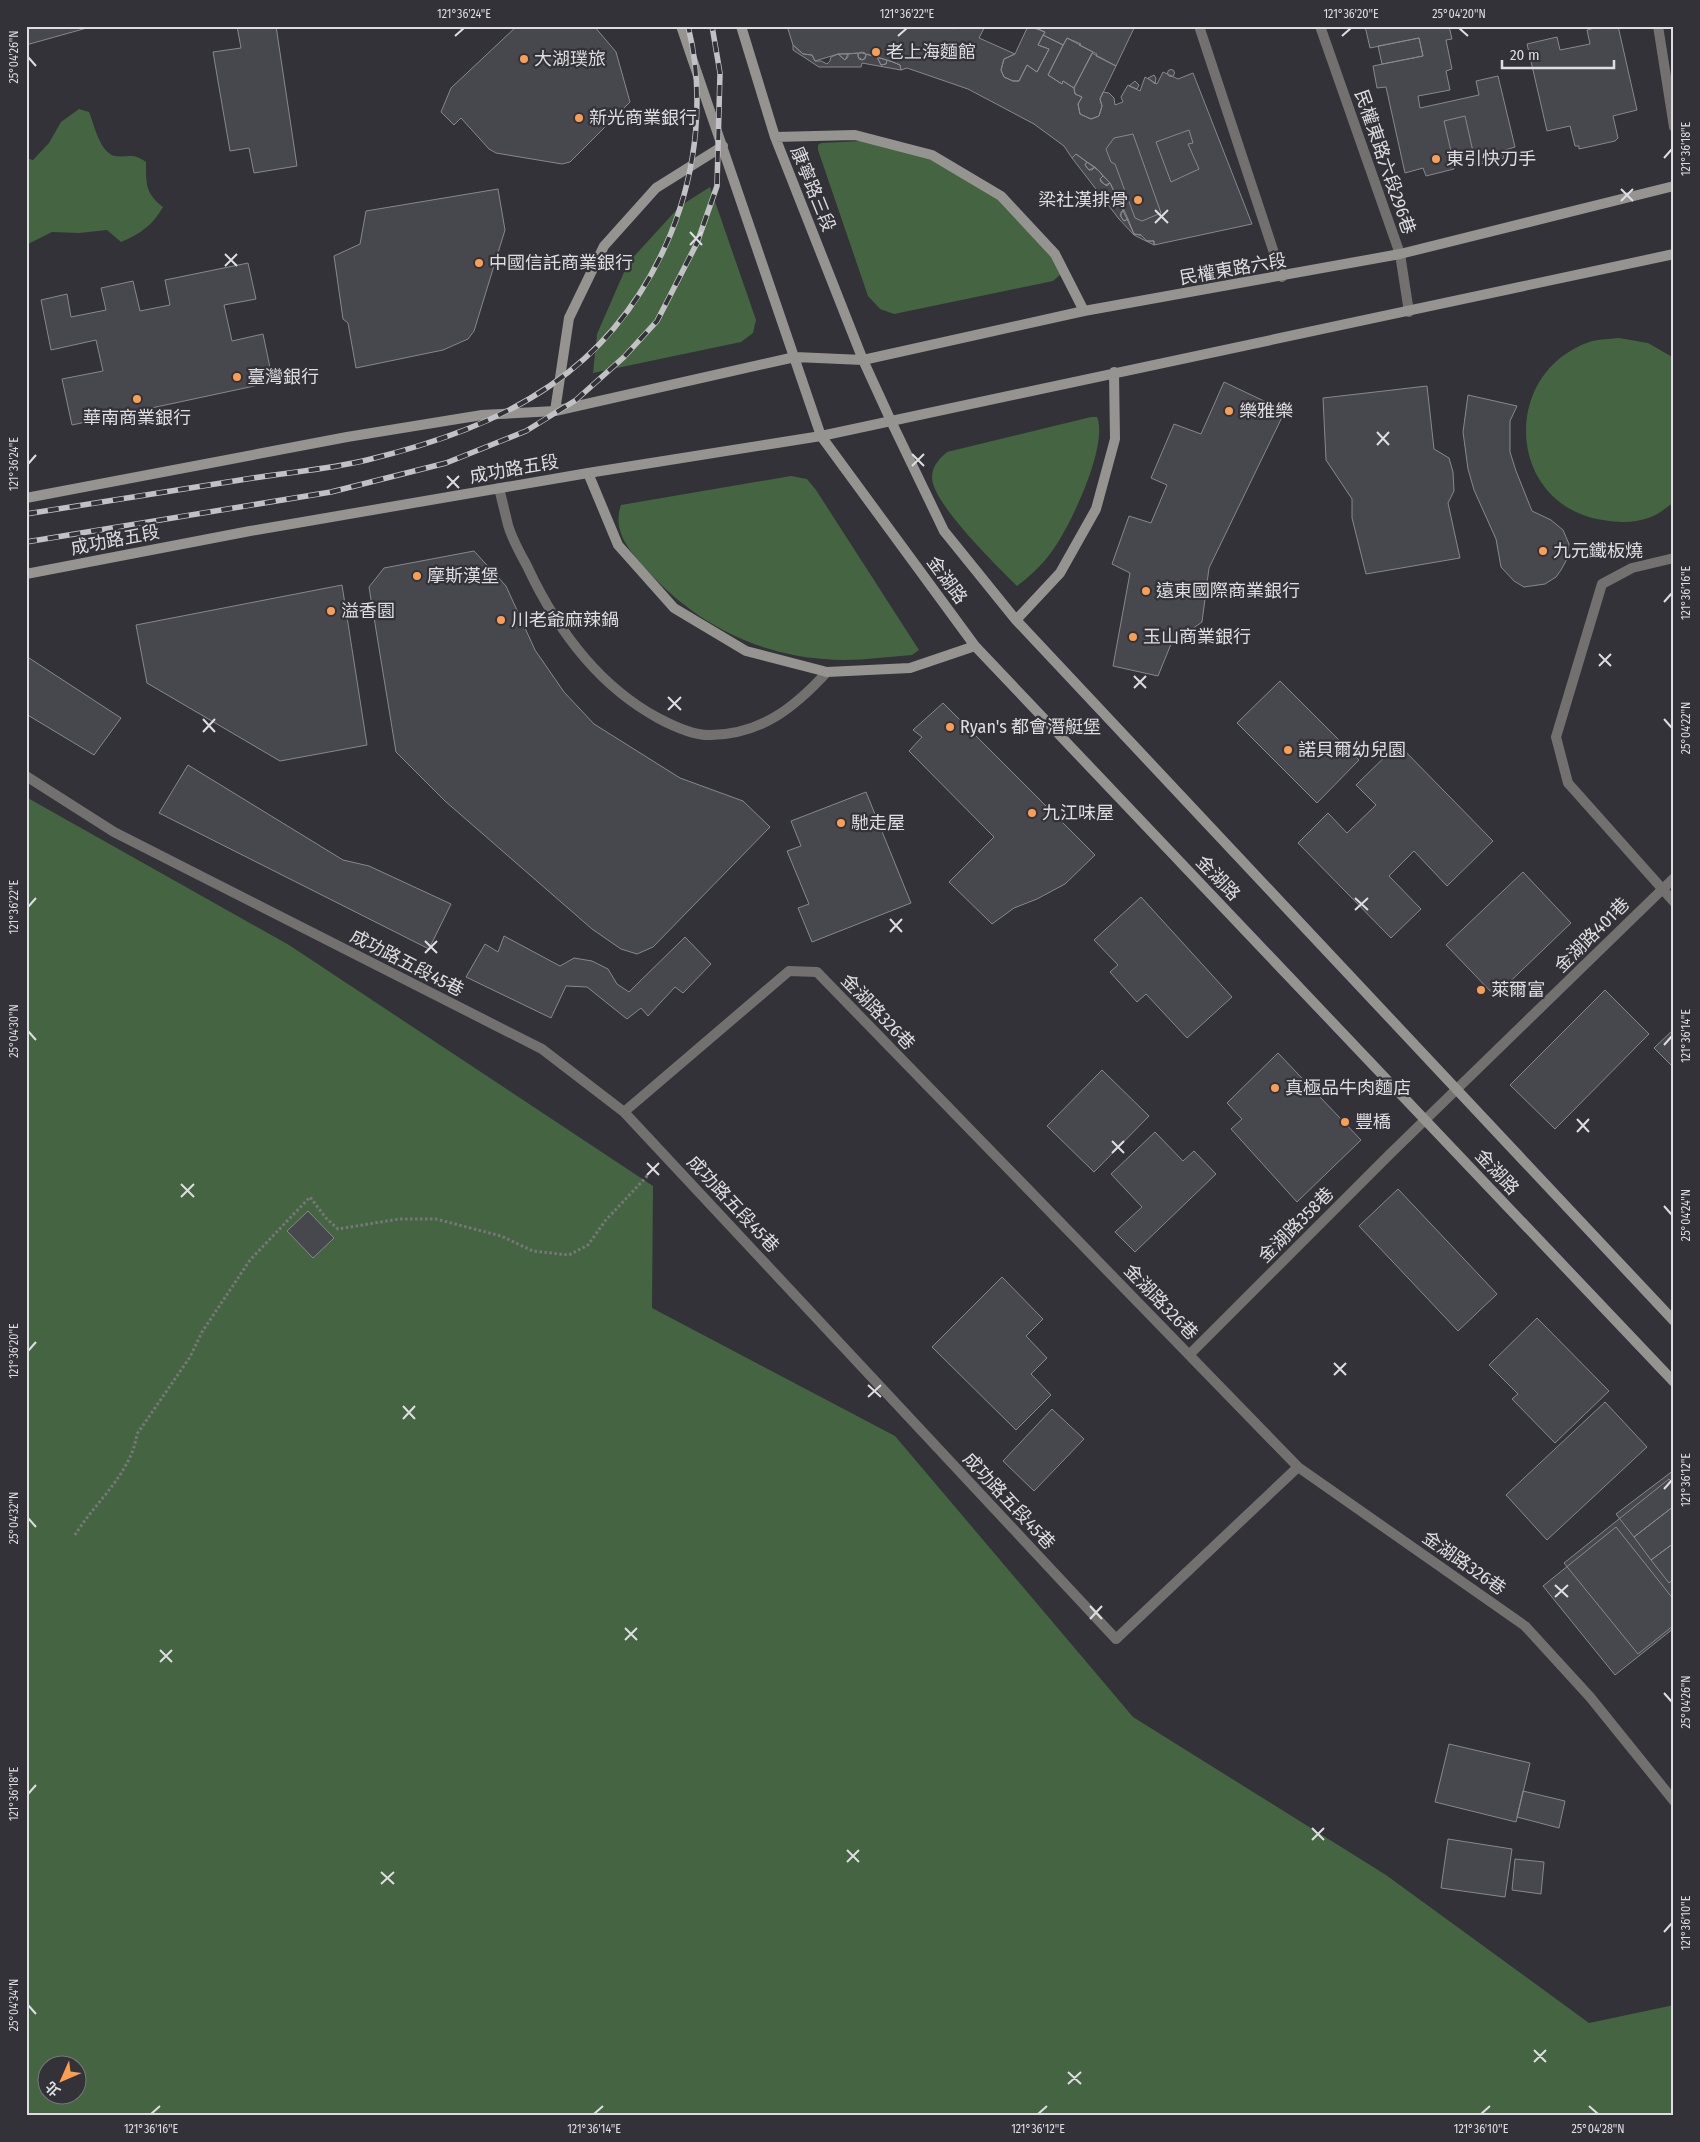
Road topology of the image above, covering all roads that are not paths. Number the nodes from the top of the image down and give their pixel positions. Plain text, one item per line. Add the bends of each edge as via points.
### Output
1 (681, 26) edge
2 (741, 26) edge
3 (1200, 26) edge
4 (1320, 26) edge
5 (1658, 26) edge
6 (1674, 127) edge
7 (775, 137) junction
8 (723, 146) junction
9 (1674, 186) edge
10 (1400, 254) junction
11 (1674, 254) edge
12 (1282, 277) junction
13 (1084, 311) junction
14 (1409, 312) junction
15 (795, 357) junction
16 (863, 360) junction
17 (1114, 372) junction
18 (555, 411) junction
19 (890, 421) junction
20 (821, 436) junction
21 (588, 473) junction
22 (499, 488) junction
23 (26, 498) edge
24 (1674, 558) edge
25 (26, 574) edge
26 (1016, 620) junction
27 (975, 646) junction
28 (827, 672) junction
29 (26, 776) edge
30 (1674, 878) edge
31 (1661, 890) junction
32 (1674, 902) edge
33 (1457, 1092) junction
34 (624, 1112) junction
35 (1426, 1119) junction
36 (1674, 1322) edge
37 (1189, 1355) junction
38 (1674, 1382) edge
39 (1298, 1467) junction
40 (1674, 1801) edge

1 - 8 main road
2 - 7 main road, 康寧路三段
3 - 12 street
4 - 10 street, 民權東路六段296巷
5 - 6 street
7 - 13 main road via 855,135 932,155 1001,196 1055,254
7 - 16 main road, 康寧路三段
8 - 15 main road
8 - 18 main road via 656,188 604,246 569,318
9 - 10 main road, 民權東路六段
10 - 12 main road, 民權東路六段
10 - 14 street, 民權東路六段296巷
11 - 14 main road
12 - 13 main road, 民權東路六段
13 - 16 main road, 民權東路六段
14 - 17 main road
15 - 16 main road, 民權東路六段
15 - 18 main road
15 - 20 main road, 金湖路
16 - 19 main road, 金湖路
17 - 19 main road
17 - 26 main road via 1115,438 1096,509 1060,573
18 - 23 main road via 482,415 357,435
19 - 20 main road, 成功路五段
19 - 26 main road, 金湖路 via 944,531
20 - 21 main road, 成功路五段
20 - 27 main road, 金湖路
21 - 22 main road, 成功路五段
21 - 28 main road via 618,545 674,608 746,651
22 - 25 main road, 成功路五段
22 - 28 street via 508,526 544,602 579,652 605,680 644,710 676,727 710,736 738,732 783,713 804,698
24 - 31 street via 1632,568 1602,584 1556,737 1568,783
26 - 33 main road, 金湖路
27 - 28 main road via 910,668
27 - 35 main road, 金湖路
29 - 34 street, 成功路五段45巷 via 114,832 542,1049
30 - 31 street, 金湖路401巷
31 - 32 street
31 - 33 street, 金湖路401巷
33 - 35 street, 金湖路401巷
33 - 36 main road, 金湖路
34 - 37 street, 金湖路326巷 via 789,971 817,972
34 - 39 street, 成功路五段45巷 via 1116,1639
35 - 37 street, 金湖路358巷
35 - 38 main road, 金湖路
37 - 39 street, 金湖路326巷
39 - 40 street, 金湖路326巷 via 1524,1626 1590,1697

